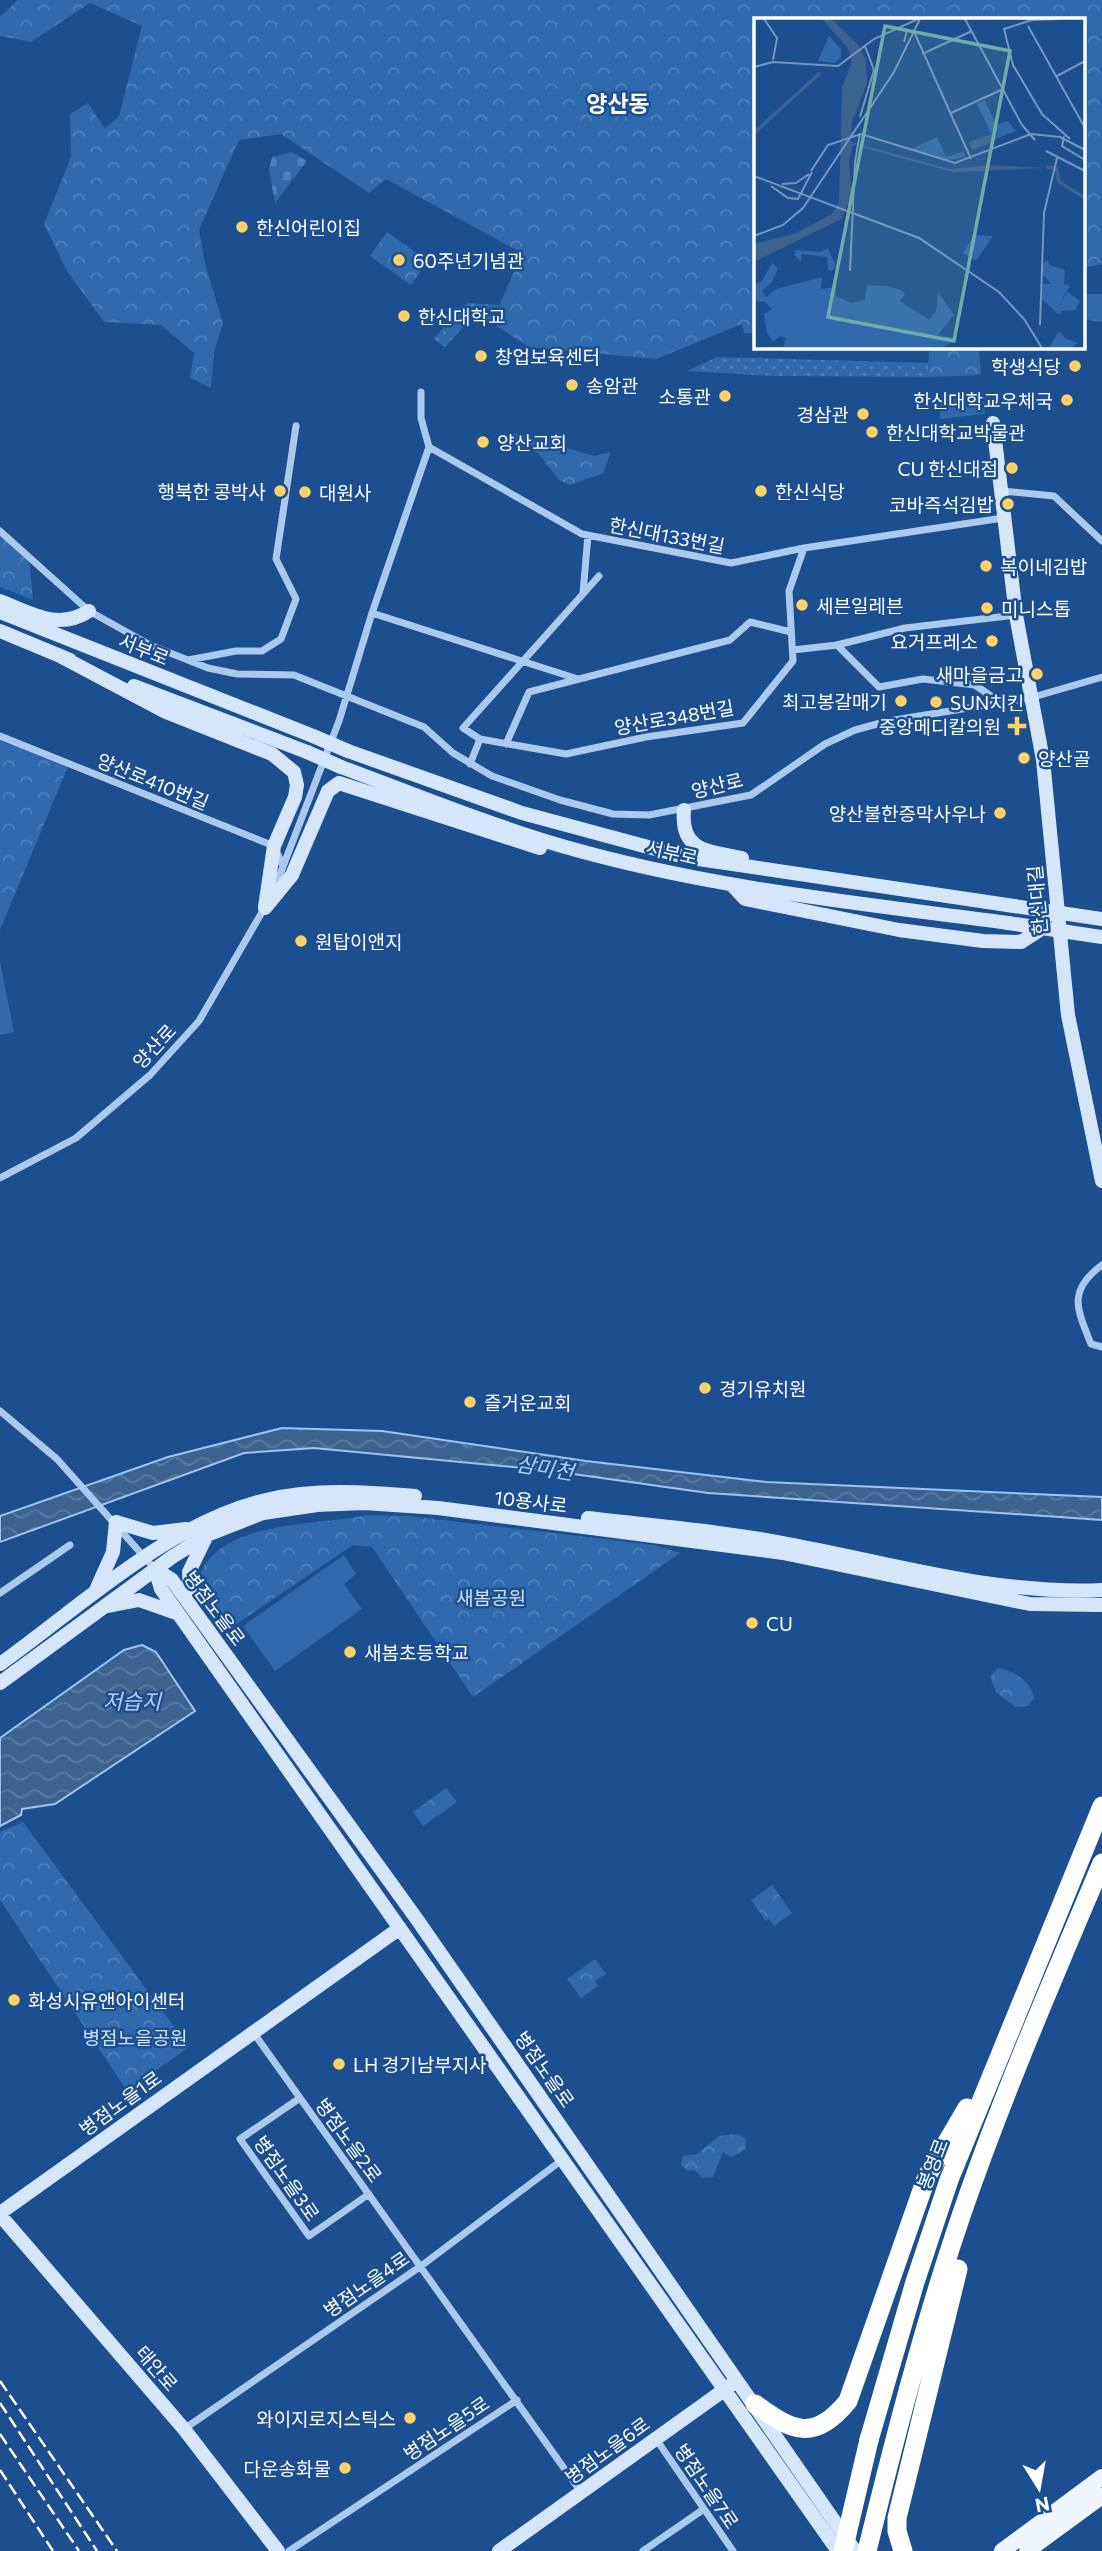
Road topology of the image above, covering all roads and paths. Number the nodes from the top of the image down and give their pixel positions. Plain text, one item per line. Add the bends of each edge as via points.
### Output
1 (421, 392) dead end
2 (993, 423) dead end
3 (296, 426) dead end
4 (429, 447) junction
5 (1001, 491) junction
6 (1003, 518) junction
7 (0, 531) edge
8 (588, 535) junction
9 (1102, 541) edge
10 (804, 548) junction
11 (599, 576) dead end
12 (583, 594) junction
13 (0, 601) edge
14 (89, 611) junction
15 (0, 612) edge
16 (372, 613) junction
17 (1016, 615) junction
18 (0, 631) edge
19 (791, 632) junction
20 (837, 645) junction
21 (793, 650) junction
22 (62, 657) junction
23 (188, 660) junction
24 (520, 661) junction
25 (1102, 677) edge
26 (579, 679) junction
27 (345, 694) junction
28 (1030, 698) junction
29 (1002, 703) junction
30 (0, 736) edge
31 (481, 740) junction
32 (506, 744) junction
33 (470, 764) junction
34 (684, 810) junction
35 (274, 846) junction
36 (589, 853) junction
37 (283, 867) junction
38 (863, 884) junction
39 (732, 885) junction
40 (265, 908) junction
41 (1058, 914) junction
42 (1102, 919) edge
43 (1102, 937) edge
44 (0, 1178) edge
45 (1102, 1181) edge
46 (1102, 1265) edge
47 (1102, 1347) edge
48 (0, 1411) edge
49 (116, 1522) junction
50 (200, 1533) junction
51 (69, 1545) dead end
52 (150, 1563) junction
53 (1102, 1590) edge
54 (0, 1593) edge
55 (93, 1594) junction
56 (1078, 1599) junction
57 (1102, 1605) edge
58 (103, 1607) junction
59 (185, 1610) junction
60 (30, 1651) junction
61 (0, 1664) edge
62 (0, 1683) edge
63 (1102, 1806) edge
64 (1102, 1863) edge
65 (377, 1864) junction
66 (361, 1874) junction
67 (400, 1928) junction
68 (452, 1970) junction
69 (436, 1980) junction
70 (253, 2031) junction
71 (1000, 2053) junction
72 (300, 2098) junction
73 (547, 2106) junction
74 (531, 2116) junction
75 (986, 2146) junction
76 (562, 2160) junction
77 (369, 2194) junction
78 (612, 2200) junction
79 (596, 2208) junction
80 (0, 2214) edge
81 (421, 2266) junction
82 (710, 2340) junction
83 (696, 2350) junction
84 (738, 2380) junction
85 (724, 2390) junction
86 (517, 2400) junction
87 (755, 2404) junction
88 (768, 2424) junction
89 (184, 2429) junction
90 (754, 2432) junction
91 (656, 2439) junction
92 (1102, 2477) edge
93 (582, 2492) junction
94 (1102, 2496) edge
95 (704, 2509) junction
96 (278, 2551) edge
97 (289, 2551) edge
98 (499, 2551) edge
99 (643, 2551) edge
100 (733, 2551) edge
101 (840, 2551) edge
102 (855, 2551) edge
103 (867, 2551) edge
104 (903, 2551) edge
105 (1002, 2551) edge
106 (1027, 2551) edge

1 - 4 street via 421,418
2 - 5 street, 한신대길
3 - 23 street via 275,559 296,599 281,639 262,652 236,651
4 - 8 street, 한신대133번길
4 - 16 street
5 - 6 street, 한신대길
5 - 9 street via 1054,496
6 - 10 street, 한신대133번길
6 - 17 street, 한신대길
7 - 14 street, 양산로
8 - 10 street, 한신대133번길 via 731,563
8 - 12 street
10 - 19 street via 789,591
11 - 12 street
12 - 24 street
13 - 14 street via 52,621 65,622
14 - 23 street, 양산로
15 - 38 street, 서부로, bridge via 348,751 522,813 685,857
16 - 24 street
16 - 27 street
17 - 20 street via 905,628
17 - 28 street, 한신대길
18 - 22 street, 서부로
19 - 21 street
19 - 26 street via 750,622 730,640
20 - 21 street
20 - 29 street via 879,687 923,679 975,685
21 - 32 street, 양산로348번길 via 793,661 743,723 566,754
22 - 35 street via 166,712 284,762 297,785
22 - 36 street, 서부로, bridge via 341,767
23 - 27 street, 양산로 via 237,674 294,675
24 - 26 street
24 - 31 street via 463,728
25 - 28 street, 양산로
26 - 32 street via 528,692
27 - 33 street, 양산로 via 424,727
27 - 37 street, 양산로
28 - 29 street, 양산로
28 - 41 street, 한신대길 via 1043,761
29 - 34 street, 양산로 via 855,730 825,744 751,794
30 - 35 street, 양산로410번길
31 - 32 street, 양산로348번길
31 - 33 street
33 - 34 street, 양산로 via 560,800 613,814
34 - 38 street via 684,831 702,849
35 - 37 street
35 - 40 street
36 - 39 street, 서부로
36 - 40 street via 541,849 339,783 328,791 292,875
37 - 40 street, 양산로
38 - 42 street, 서부로, bridge
39 - 41 street via 745,899 899,930 983,941 1021,942 1038,930 1045,915
39 - 43 street, 서부로, bridge
40 - 44 street, 양산로 via 199,1021 150,1075 76,1138
41 - 45 street, 한신대길 via 1068,1016
46 - 47 street via 1090,1272 1076,1306 1091,1344
48 - 49 street via 57,1460
49 - 50 street via 153,1533
49 - 52 street
49 - 55 street via 109,1567
50 - 52 street, 10용사로
50 - 56 street, 10용사로 via 284,1509 396,1504 783,1553 1030,1604
50 - 59 street
51 - 54 street
52 - 55 street, 10용사로
52 - 58 street, 10용사로
52 - 59 street, 병점노을로 via 161,1588
53 - 56 street, 10용사로
55 - 60 street, 10용사로
56 - 57 street, 10용사로
58 - 59 street via 139,1601
58 - 60 street, 10용사로
59 - 65 street, 병점노을로
59 - 66 street, 병점노을로
60 - 61 street, 10용사로
60 - 62 street, 10용사로
63 - 71 highway, 봉영로
64 - 75 highway
65 - 66 street via 369,1875
65 - 68 street, 병점노을로
66 - 67 street, 병점노을로
67 - 69 street, 병점노을로
67 - 70 street, 병점노을1로
68 - 69 street
68 - 73 street, 병점노을로
69 - 74 street, 병점노을로
70 - 72 street, 병점노을2로
70 - 80 street, 병점노을1로
71 - 87 highway via 927,2176 848,2401 829,2420 806,2429 793,2429
71 - 101 highway, 봉영로, bridge via 928,2244
72 - 77 street, 병점노을2로
72 - 77 street, 병점노을3로 via 240,2139 309,2236
73 - 74 street via 538,2117
73 - 78 street, 병점노을로
74 - 76 street, 병점노을로
75 - 103 highway via 930,2316
75 - 104 highway via 988,2168 951,2294 897,2518
76 - 79 street, 병점노을로
76 - 81 street, 병점노을4로
77 - 81 street, 병점노을2로
78 - 79 street via 604,2198
78 - 82 street, 병점노을로
79 - 83 street, 병점노을로
80 - 89 street, 태안로
81 - 86 street, 병점노을5로
81 - 89 street, 병점노을4로
82 - 83 street via 708,2346
82 - 84 street, 병점노을로
83 - 85 street, 병점노을로
84 - 85 street, 병점노을6로
84 - 87 street, 병점노을로
85 - 90 street, 병점노을로
85 - 91 street, 병점노을6로
86 - 93 street
86 - 97 street, 병점노을5로
87 - 88 street, 병점노을로
88 - 90 street
88 - 102 street, 병점노을로
89 - 96 street, 태안로
90 - 101 street, 병점노을로
91 - 93 street, 병점노을6로
91 - 95 street, 병점노을7로
92 - 105 main road
93 - 98 street, 병점노을6로
94 - 106 main road
95 - 99 street
95 - 100 street, 병점노을7로

